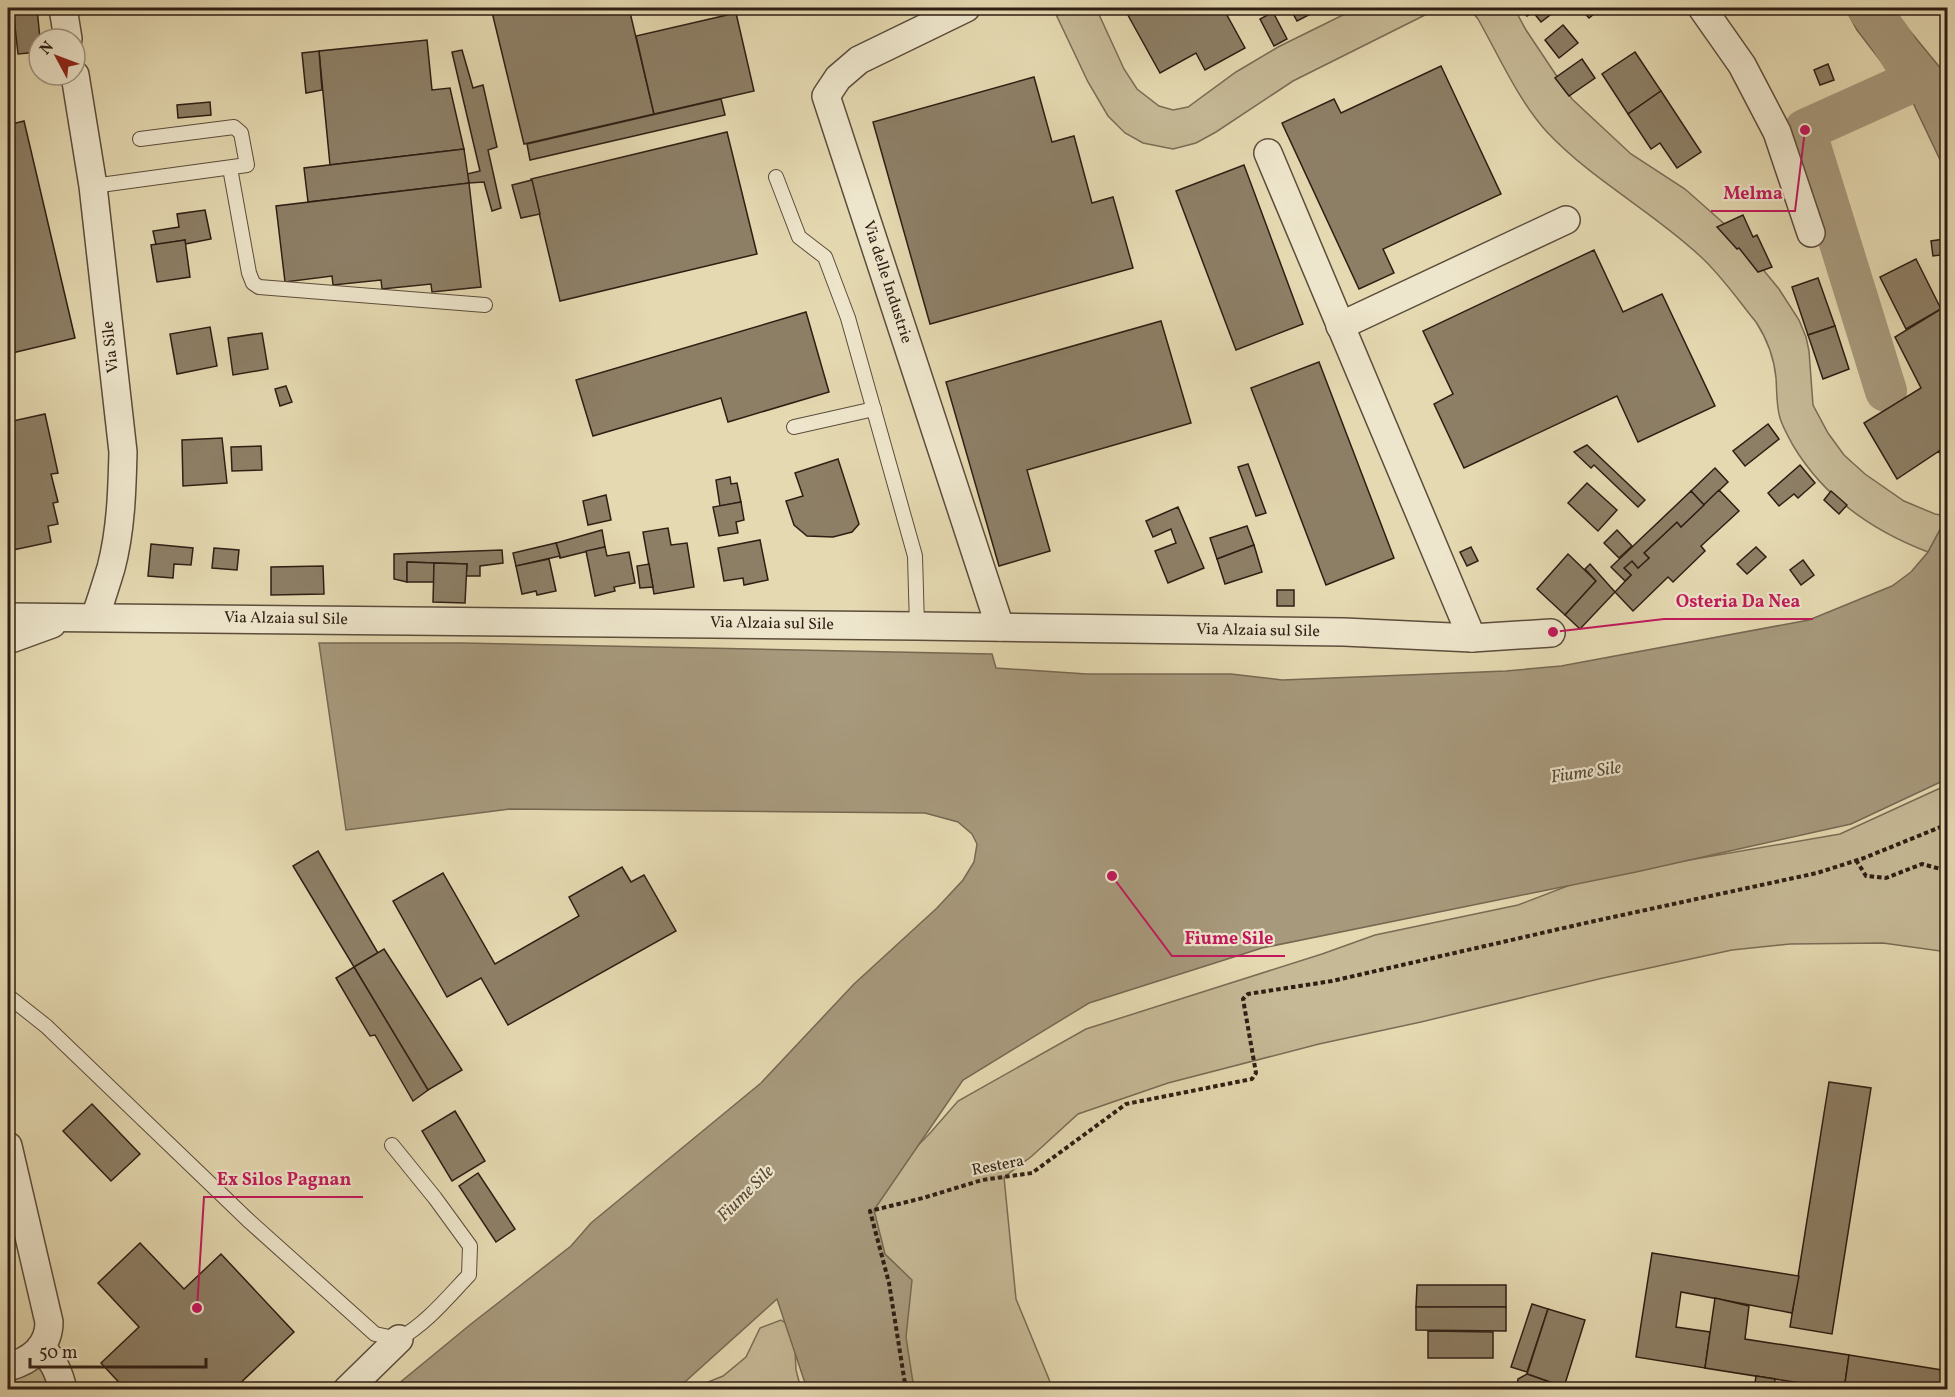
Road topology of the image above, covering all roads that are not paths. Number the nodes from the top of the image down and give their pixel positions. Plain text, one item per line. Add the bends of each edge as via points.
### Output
1 (63, 8) edge
2 (966, 8) edge
3 (1702, 8) edge
4 (66, 27) edge
5 (77, 87) edge
6 (140, 139) dead end
7 (1268, 153) dead end
8 (230, 168) junction
9 (776, 177) dead end
10 (93, 186) junction
11 (1566, 220) dead end
12 (1811, 233) dead end
13 (485, 305) dead end
14 (1340, 326) junction
15 (874, 409) junction
16 (794, 427) dead end
17 (8, 617) edge
18 (84, 617) junction
19 (917, 626) junction
20 (1000, 627) junction
21 (1551, 633) dead end
22 (1472, 638) junction
23 (8, 640) edge
24 (8, 996) edge
25 (392, 1145) dead end
26 (8, 1146) edge
27 (399, 1339) junction
28 (41, 1347) junction
29 (8, 1367) edge
30 (63, 1389) edge
31 (348, 1389) edge

1 - 4 street
2 - 20 street, Via delle Industrie via 859,60 838,78 826,96
3 - 12 street via 1742,64 1777,132
5 - 10 street, Via Sile
6 - 8 lane via 234,127 241,133 247,165
7 - 14 street
8 - 10 lane
8 - 13 lane via 249,273 259,287
9 - 15 lane via 799,237 825,257 848,318
10 - 18 street, Via Sile via 123,453 111,567
11 - 14 street
14 - 22 street
15 - 16 lane
15 - 19 lane via 915,556
17 - 18 street, Via Alzaia sul Sile
18 - 19 street, Via Alzaia sul Sile
18 - 23 street, Via Alzaia sul Sile
19 - 20 street, Via Alzaia sul Sile
20 - 22 street, Via Alzaia sul Sile via 1344,632
21 - 22 street, Via Alzaia sul Sile
24 - 27 lane via 46,1026 248,1220 375,1334
25 - 27 lane via 470,1246 470,1275 433,1314
26 - 28 street via 49,1322
27 - 31 street
28 - 29 street
28 - 30 street via 52,1358

